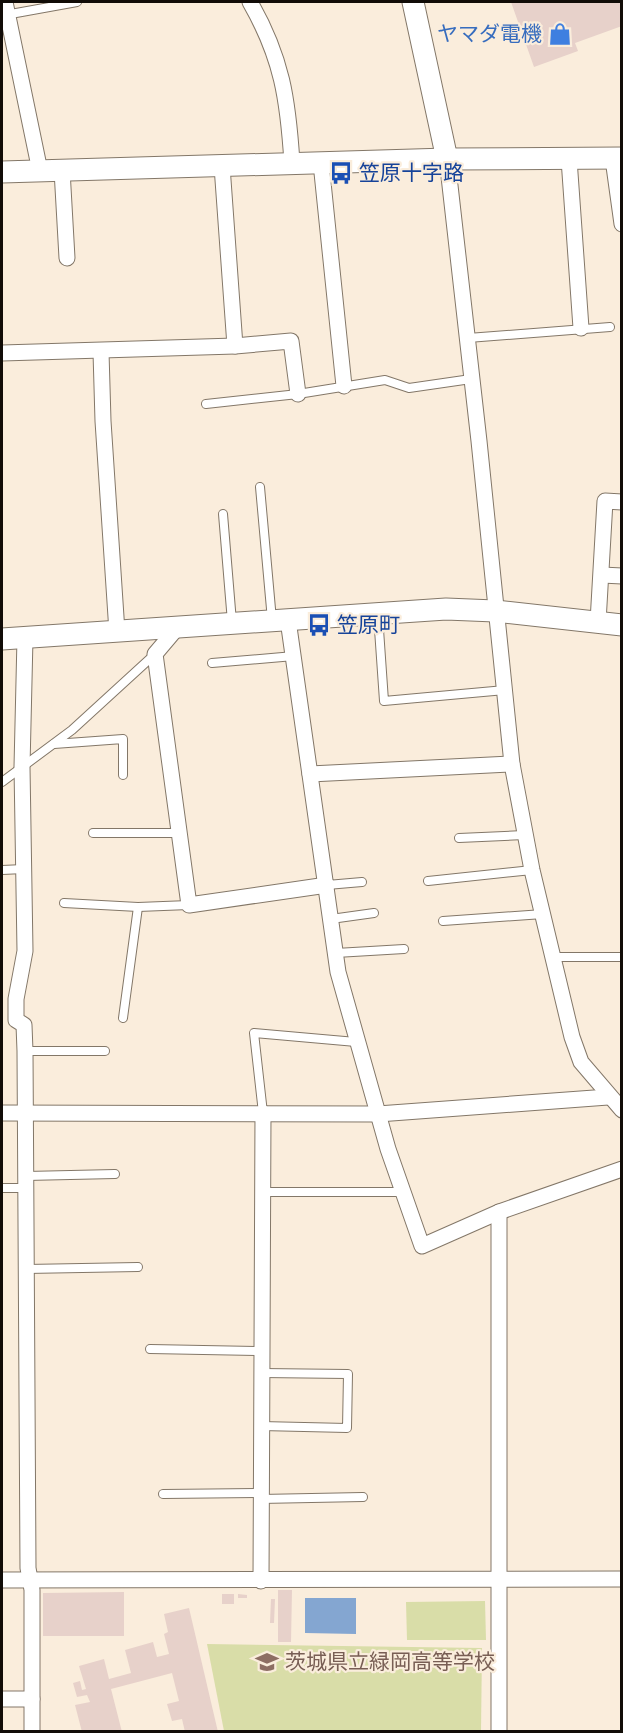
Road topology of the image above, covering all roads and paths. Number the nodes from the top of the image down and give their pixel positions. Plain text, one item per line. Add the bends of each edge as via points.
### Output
1 (77, 2) edge
2 (250, 2) edge
3 (413, 2) edge
4 (5, 11) edge
5 (617, 158) edge
6 (447, 159) junction
7 (569, 159) junction
8 (292, 163) junction
9 (321, 163) junction
10 (222, 166) junction
11 (62, 170) junction
12 (40, 171) junction
13 (2, 172) edge
14 (621, 224) edge
15 (67, 258) dead end
16 (610, 327) dead end
17 (581, 328) junction
18 (468, 338) junction
19 (236, 346) junction
20 (101, 352) junction
21 (2, 353) edge
22 (471, 379) junction
23 (344, 386) junction
24 (298, 394) junction
25 (206, 404) dead end
26 (260, 487) dead end
27 (621, 502) edge
28 (223, 514) dead end
29 (603, 575) junction
30 (621, 576) edge
31 (495, 611) junction
32 (378, 613) junction
33 (280, 621) junction
34 (598, 622) junction
35 (232, 624) junction
36 (621, 625) edge
37 (177, 628) junction
38 (117, 632) junction
39 (25, 638) junction
40 (2, 639) edge
41 (155, 654) junction
42 (294, 656) junction
43 (212, 663) dead end
44 (505, 690) junction
45 (52, 744) junction
46 (512, 764) junction
47 (22, 766) junction
48 (310, 774) junction
49 (123, 775) dead end
50 (2, 782) edge
51 (93, 833) dead end
52 (179, 833) junction
53 (524, 835) junction
54 (459, 838) dead end
55 (24, 869) junction
56 (2, 870) edge
57 (532, 870) junction
58 (428, 880) dead end
59 (362, 882) dead end
60 (327, 885) junction
61 (64, 903) dead end
62 (189, 905) junction
63 (138, 907) junction
64 (374, 913) dead end
65 (543, 914) junction
66 (330, 919) junction
67 (443, 921) dead end
68 (404, 949) dead end
69 (336, 952) junction
70 (553, 957) junction
71 (621, 957) edge
72 (123, 1018) dead end
73 (356, 1042) junction
74 (25, 1051) junction
75 (105, 1051) dead end
76 (609, 1097) junction
77 (621, 1110) edge
78 (2, 1113) edge
79 (26, 1113) junction
80 (263, 1113) junction
81 (378, 1114) junction
82 (621, 1169) edge
83 (115, 1174) dead end
84 (26, 1182) junction
85 (2, 1188) edge
86 (402, 1191) junction
87 (263, 1192) junction
88 (499, 1212) junction
89 (138, 1268) dead end
90 (26, 1269) junction
91 (150, 1349) dead end
92 (262, 1351) junction
93 (262, 1373) junction
94 (261, 1426) junction
95 (163, 1494) dead end
96 (260, 1496) junction
97 (363, 1497) dead end
98 (499, 1579) junction
99 (621, 1579) edge
100 (2, 1580) edge
101 (30, 1580) junction
102 (261, 1581) junction
103 (2, 1700) edge
104 (32, 1700) junction
105 (32, 1731) edge
106 (500, 1731) edge

1 - 4 lane
2 - 8 street via 276,54 289,116
3 - 6 street
4 - 12 street
5 - 7 street
5 - 14 street
6 - 7 street
6 - 9 street
6 - 18 street
7 - 17 street
8 - 9 street
8 - 10 street
9 - 23 street
10 - 11 street
10 - 19 street
11 - 12 street
11 - 15 street
12 - 13 street
16 - 17 lane
17 - 18 lane
18 - 22 street
19 - 20 street
19 - 24 street via 291,341
20 - 21 street
20 - 38 street
22 - 23 lane via 409,388 385,380
22 - 31 street
23 - 24 lane
24 - 25 lane
26 - 33 lane
27 - 29 street via 605,501
28 - 35 lane
29 - 30 street
29 - 34 street
31 - 32 street
31 - 34 street
31 - 44 street
32 - 33 street
32 - 44 lane via 384,701
33 - 35 street
33 - 42 street
34 - 36 street
35 - 37 street
37 - 38 street
37 - 41 street
38 - 39 street
39 - 40 street
39 - 47 street
41 - 45 lane
41 - 52 street
42 - 43 lane
42 - 48 street
44 - 46 street
45 - 47 lane
45 - 49 lane via 123,740
46 - 48 street
46 - 53 street
47 - 50 lane
47 - 55 street
48 - 60 street
51 - 52 lane
52 - 62 street
53 - 54 lane
53 - 57 street
55 - 56 lane
55 - 74 street via 25,951 16,1020 24,1025
57 - 58 lane
57 - 65 street
59 - 60 lane
60 - 62 street
60 - 66 street
61 - 63 lane
62 - 63 lane
63 - 72 lane
64 - 66 lane
65 - 67 lane
65 - 70 street
66 - 69 street
68 - 69 lane
69 - 73 street
70 - 71 lane
70 - 76 street via 581,1062
73 - 80 lane via 254,1033
73 - 81 street
74 - 75 lane
74 - 79 street
76 - 77 street
76 - 81 street
78 - 79 street
79 - 80 street
79 - 84 street
80 - 81 street
80 - 87 street
81 - 86 street
82 - 88 street
83 - 84 lane
84 - 85 lane
84 - 90 street
86 - 87 lane
86 - 88 street via 422,1246
87 - 92 street
88 - 98 street
89 - 90 lane
90 - 101 street
91 - 92 lane
92 - 93 street
93 - 94 street
93 - 94 lane via 348,1374 347,1428
94 - 96 street
95 - 96 lane
96 - 97 lane
96 - 102 street
98 - 99 street
98 - 102 street
98 - 106 street
100 - 101 street
101 - 102 street
101 - 104 street
103 - 104 street
104 - 105 street

